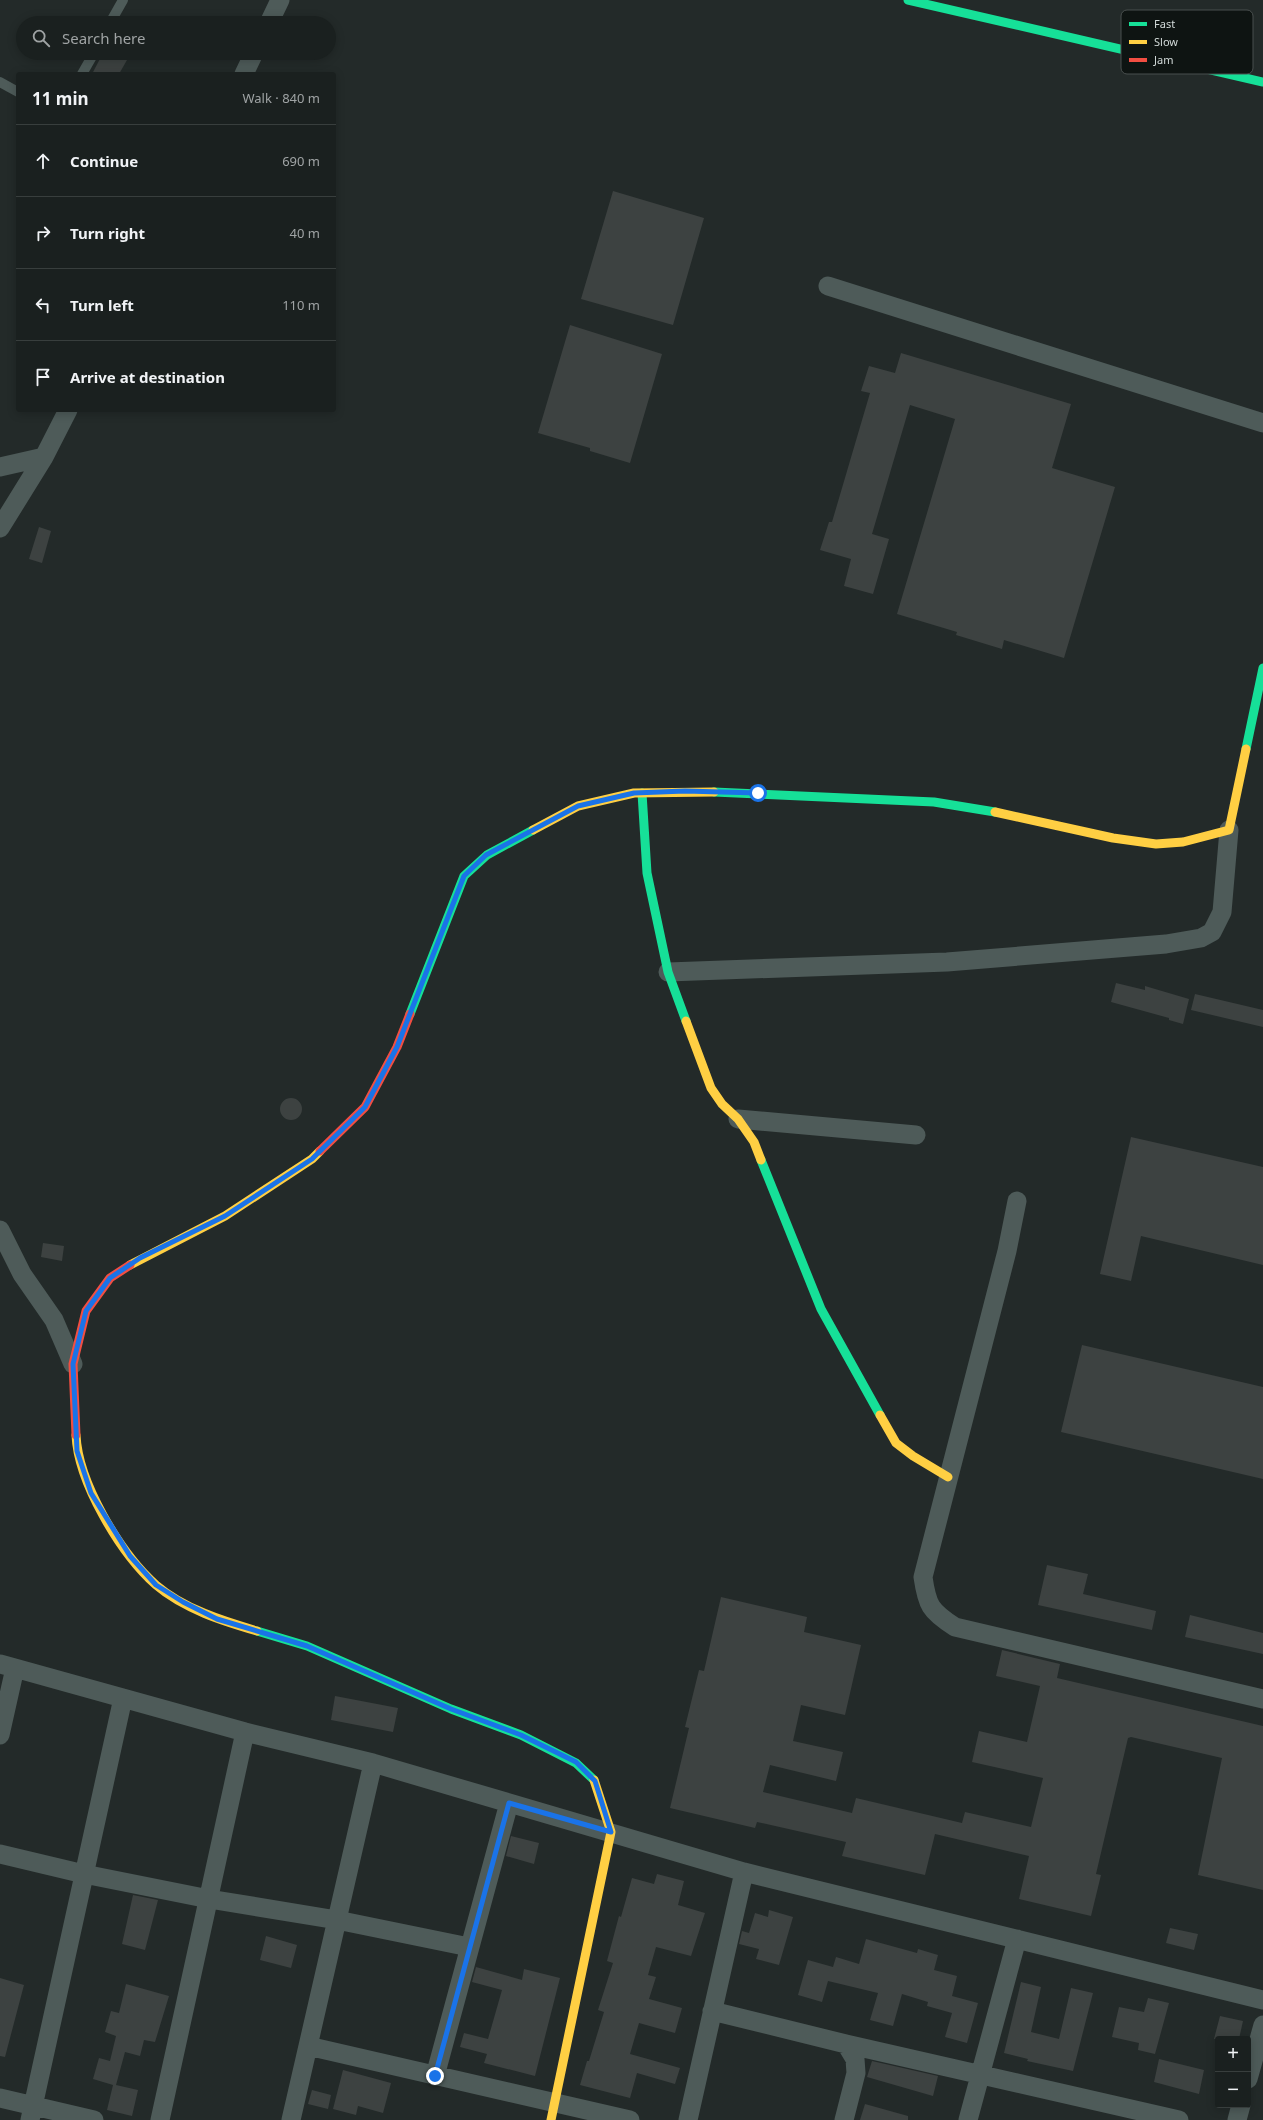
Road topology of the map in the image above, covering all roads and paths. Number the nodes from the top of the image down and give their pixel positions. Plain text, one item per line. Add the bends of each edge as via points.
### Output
1 (123, 0) edge
2 (280, 0) edge
3 (908, 0) edge
4 (951, 5) edge
5 (114, 16) edge
6 (272, 16) edge
7 (1121, 47) edge
8 (90, 60) edge
9 (251, 60) edge
10 (83, 72) edge
11 (245, 72) edge
12 (1231, 74) edge
13 (0, 82) edge
14 (1263, 82) edge
15 (16, 91) edge
16 (828, 286) dead end
17 (67, 412) edge
18 (1263, 423) edge
19 (44, 457) junction
20 (0, 467) edge
21 (0, 528) edge
22 (1263, 668) edge
23 (642, 793) junction
24 (1229, 830) junction
25 (668, 972) junction
26 (738, 1119) junction
27 (916, 1135) dead end
28 (1017, 1201) dead end
29 (0, 1230) edge
30 (73, 1364) junction
31 (948, 1477) junction
32 (8, 1666) edge
33 (123, 1698) junction
34 (1263, 1698) edge
35 (245, 1732) junction
36 (0, 1735) edge
37 (373, 1763) junction
38 (509, 1803) junction
39 (611, 1832) junction
40 (0, 1854) edge
41 (744, 1872) junction
42 (84, 1874) junction
43 (209, 1899) junction
44 (337, 1920) junction
45 (1017, 1939) junction
46 (469, 1947) junction
47 (1263, 2000) edge
48 (712, 2011) junction
49 (1263, 2025) edge
50 (846, 2044) junction
51 (308, 2046) junction
52 (1250, 2072) edge
53 (980, 2074) junction
54 (435, 2076) junction
55 (0, 2098) edge
56 (1240, 2108) edge
57 (552, 2112) edge
58 (32, 2113) edge
59 (1112, 2113) edge
60 (94, 2120) edge
61 (160, 2120) edge
62 (291, 2120) edge
63 (630, 2120) edge
64 (688, 2120) edge
65 (844, 2120) edge
66 (968, 2120) edge
67 (1179, 2120) edge
68 (1237, 2120) edge

1 - 5 lane
2 - 6 street
3 - 4 street
4 - 7 street
8 - 10 lane
9 - 11 street
12 - 14 street
13 - 15 lane
16 - 18 street
17 - 19 street
19 - 20 street
19 - 21 street
22 - 24 street
23 - 24 street via 758,793 934,802 1002,813 1113,838 1156,844 1183,842
23 - 25 street via 647,874
23 - 30 street via 578,806 486,855 464,876 397,1047 365,1107 312,1159 225,1216 140,1258 110,1278 86,1311
24 - 25 street via 1222,912 1212,932 1201,938 1166,944 947,962
25 - 26 street via 711,1088 722,1104
26 - 27 street
26 - 31 street via 754,1142 821,1309 896,1443
28 - 31 street via 1007,1251
29 - 30 street via 22,1274 54,1320
30 - 39 street via 77,1451 91,1493 130,1556 156,1585 217,1619 307,1646 451,1709 521,1735 576,1762 595,1781
31 - 34 street via 923,1577 926,1598 937,1616 955,1627 1002,1639
32 - 33 street
32 - 36 street
33 - 35 street
33 - 42 street
35 - 37 street
35 - 43 street
37 - 38 street
37 - 44 street
38 - 39 street
38 - 46 street
39 - 41 street
39 - 57 street
40 - 42 street
41 - 45 street
41 - 48 street
42 - 43 street
42 - 58 street
43 - 44 street
43 - 61 street
44 - 46 street
44 - 51 street
45 - 47 street
45 - 53 street
46 - 54 street
48 - 50 street
48 - 64 street
49 - 52 street
50 - 53 street
50 - 65 street via 855,2059 856,2073
51 - 54 street
51 - 62 street
53 - 59 street
53 - 66 street
54 - 57 street
55 - 58 street
56 - 68 street
57 - 63 street
58 - 60 street
59 - 67 street

